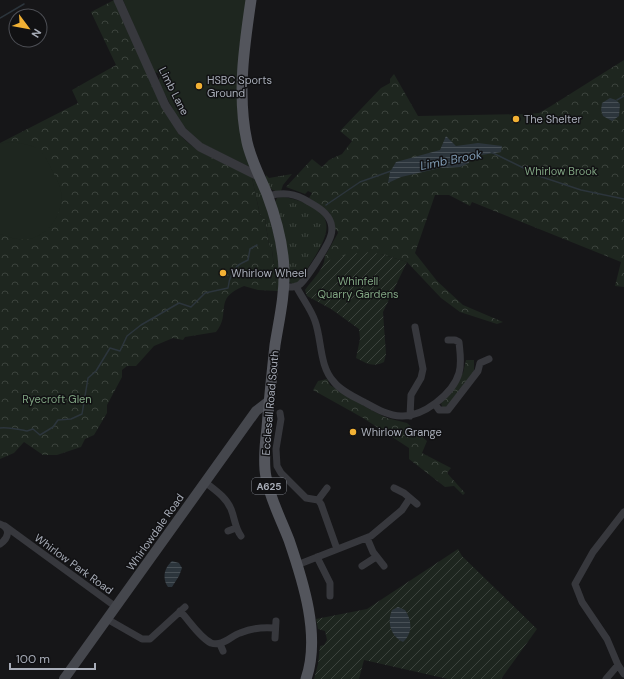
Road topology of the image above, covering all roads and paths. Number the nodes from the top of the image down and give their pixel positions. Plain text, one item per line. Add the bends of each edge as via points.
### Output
1 (118, 0) edge
2 (251, 0) edge
3 (260, 177) junction
4 (268, 196) junction
5 (296, 286) junction
6 (284, 287) junction
7 (415, 327) dead end
8 (448, 340) dead end
9 (489, 359) dead end
10 (269, 401) junction
11 (435, 404) junction
12 (410, 416) junction
13 (283, 417) dead end
14 (205, 482) junction
15 (327, 488) dead end
16 (394, 488) dead end
17 (410, 498) junction
18 (318, 500) junction
19 (417, 504) dead end
20 (624, 512) edge
21 (2, 525) edge
22 (236, 528) junction
23 (228, 531) dead end
24 (241, 536) dead end
25 (20, 538) junction
26 (367, 538) junction
27 (2, 542) edge
28 (337, 550) junction
29 (317, 557) junction
30 (376, 557) junction
31 (297, 565) junction
32 (362, 566) dead end
33 (384, 566) dead end
34 (330, 596) dead end
35 (116, 607) junction
36 (107, 619) junction
37 (275, 638) dead end
38 (220, 644) junction
39 (223, 652) dead end
40 (618, 665) junction
41 (624, 674) edge
42 (64, 679) edge
43 (306, 679) edge
44 (606, 679) edge

1 - 3 street, Limb Lane via 159,94 182,131 200,147
2 - 3 main road, A625 via 243,63 242,103 247,143
3 - 4 main road, Ecclesall Road South / A625
4 - 5 street via 283,193 296,195 317,207 327,215 331,223 331,236 326,247 301,283
4 - 6 main road, Ecclesall Road South / A625 via 282,251
5 - 6 street
5 - 12 street via 315,320 325,365 334,382 344,391 383,412 394,416
6 - 10 main road, Ecclesall Road South / A625
7 - 12 street via 423,368 421,378 411,395
8 - 11 street via 459,342 459,374
9 - 11 street via 480,363 478,371 448,410 440,410
10 - 14 main road, Whirlowdale Road via 256,411
10 - 31 main road, Ecclesall Road South / A625 via 265,445 266,476
11 - 12 street
13 - 18 street via 276,449 277,466 306,498
14 - 22 street via 226,500 231,508
14 - 35 main road, Whirlowdale Road
15 - 18 street
16 - 17 street
17 - 19 street
17 - 26 street via 402,510
18 - 28 street
20 - 40 street via 593,552 575,584 582,602 608,639
21 - 25 street, Whirlow Park Road
21 - 27 street, Whirlow Park Road via 8,530
22 - 23 street
22 - 24 street
25 - 27 street, Whirlow Park Road
25 - 35 street, Whirlow Park Road
26 - 28 street
26 - 30 street
28 - 29 street
29 - 31 street
29 - 34 street via 330,583
30 - 32 street
30 - 33 street
31 - 43 main road, Ecclesall Road South / A625 via 313,639
35 - 36 main road, Whirlowdale Road
36 - 38 street via 146,640 183,609 206,639
36 - 42 main road, Whirlowdale Road
37 - 38 street via 275,624 241,632
38 - 39 street
40 - 41 street
40 - 44 street

